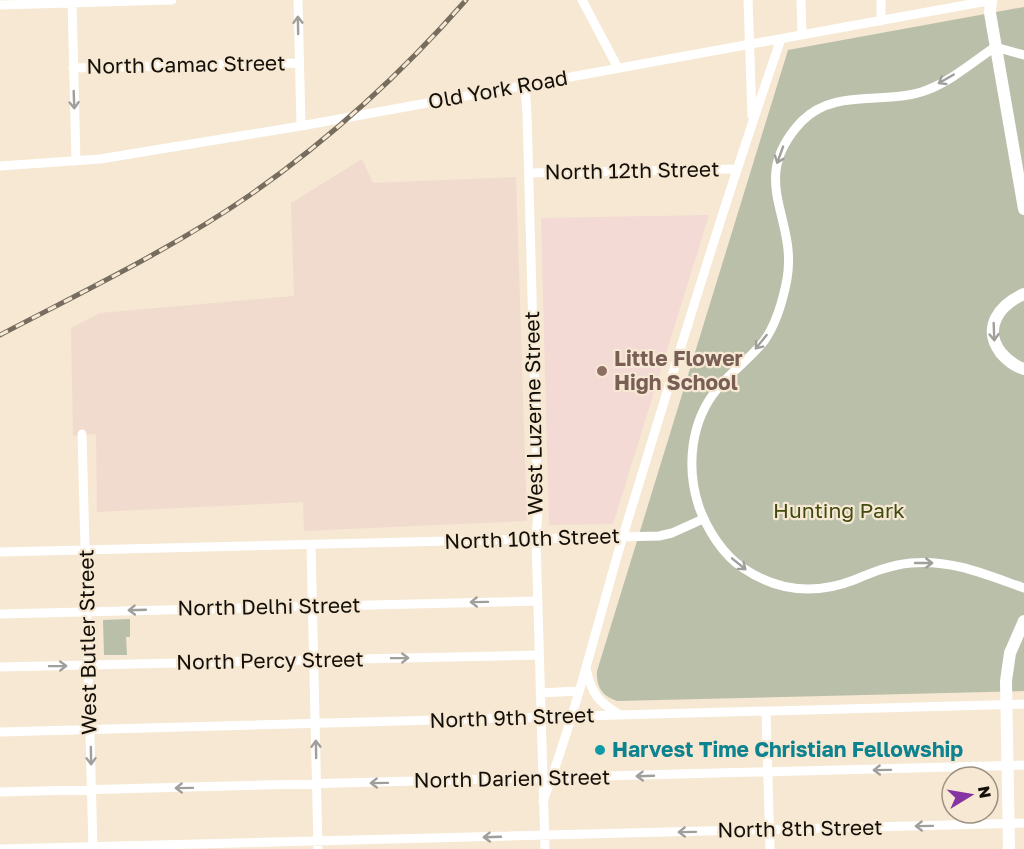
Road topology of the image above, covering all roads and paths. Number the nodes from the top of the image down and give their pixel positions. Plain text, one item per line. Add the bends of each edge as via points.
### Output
1 (172, 0) edge
2 (298, 0) edge
3 (582, 0) edge
4 (748, 0) edge
5 (801, 0) edge
6 (881, 0) edge
7 (992, 0) edge
8 (72, 2) edge
9 (0, 5) edge
10 (881, 21) junction
11 (802, 35) junction
12 (781, 39) junction
13 (750, 44) junction
14 (995, 47) junction
15 (1024, 55) edge
16 (299, 63) junction
17 (73, 68) junction
18 (618, 68) junction
19 (525, 85) junction
20 (751, 124) junction
21 (301, 126) junction
22 (76, 161) junction
23 (0, 166) edge
24 (736, 169) junction
25 (529, 173) junction
26 (1024, 209) edge
27 (1023, 294) edge
28 (1024, 369) edge
29 (82, 434) dead end
30 (703, 519) junction
31 (623, 537) junction
32 (536, 539) junction
33 (311, 545) junction
34 (85, 550) junction
35 (0, 552) edge
36 (1024, 588) edge
37 (537, 601) junction
38 (312, 605) junction
39 (87, 611) junction
40 (0, 614) edge
41 (1024, 621) edge
42 (539, 654) junction
43 (313, 660) junction
44 (88, 666) junction
45 (0, 668) edge
46 (585, 668) junction
47 (579, 692) junction
48 (540, 693) junction
49 (1006, 704) junction
50 (1024, 704) edge
51 (766, 712) junction
52 (620, 715) junction
53 (572, 716) junction
54 (541, 717) junction
55 (315, 723) junction
56 (90, 729) junction
57 (0, 732) edge
58 (1024, 765) edge
59 (1006, 766) junction
60 (768, 772) junction
61 (547, 779) junction
62 (316, 784) junction
63 (92, 790) junction
64 (0, 792) edge
65 (1024, 823) edge
66 (1008, 824) junction
67 (769, 830) junction
68 (544, 835) junction
69 (318, 845) edge
70 (93, 848) edge
71 (0, 849) edge
72 (545, 849) edge
73 (770, 849) edge
74 (1009, 849) edge

1 - 8 street
16 -> 2 street
3 - 18 street
4 - 13 street
5 - 11 street
6 - 10 street
7 - 10 street, Old York Road
7 - 14 main road
8 - 9 street
8 - 17 street
10 - 11 street, Old York Road
11 - 12 street, Old York Road
12 - 13 street, Old York Road
12 - 20 street
13 - 18 street, Old York Road
13 - 20 street
14 - 15 street
14 - 26 main road
14 -> 30 street via 928,90 826,105 812,112 790,135 779,154 775,174 787,250 787,277 778,314 764,340 716,390 698,422 691,460
16 - 17 street, North Camac Street
16 - 21 street
17 -> 22 street
18 - 19 street, Old York Road
19 - 21 street, Old York Road
19 - 25 street, West Luzerne Street
20 - 24 street
21 - 22 street, Old York Road
22 - 23 street, Old York Road
24 - 25 street, North 12th Street
24 - 31 street
25 - 32 street, West Luzerne Street
27 -> 28 main road via 998,315 992,332 999,351 1012,365
29 - 34 street, West Butler Street
30 - 31 street, North 10th Street via 659,536
30 -> 36 street via 742,568 778,585 801,590 823,590 868,573 912,563 969,569
31 - 32 street, North 10th Street
31 - 46 street
32 - 33 street, North 10th Street
32 - 37 street, West Luzerne Street
33 - 34 street, North 10th Street
33 - 38 street
34 - 35 street, North 10th Street
34 - 39 street, West Butler Street
37 -> 38 street, North Delhi Street
37 - 42 street, West Luzerne Street
38 -> 39 street, North Delhi Street
38 - 43 street
39 - 40 street, North Delhi Street
39 - 44 street, West Butler Street
41 - 49 main road via 1010,652
43 -> 42 street, North Percy Street
42 - 48 street, West Luzerne Street
43 - 44 street, North Percy Street
43 - 55 street
45 -> 44 street, North Percy Street
44 - 56 street, West Butler Street
46 - 47 street
46 - 52 street via 596,697
47 - 48 street
47 - 53 street
48 - 54 street, West Luzerne Street
49 - 50 street, North 9th Street
49 - 51 street, North 9th Street
49 - 59 main road
51 - 52 street, North 9th Street
51 - 60 street
52 - 53 street, North 9th Street
53 - 54 street, North 9th Street
53 - 61 street
54 - 55 street, North 9th Street
54 - 61 street, West Luzerne Street
55 - 56 street, North 9th Street
62 -> 55 street
56 - 57 street, North 9th Street
56 -> 63 street, West Butler Street
58 - 59 street, North Darien Street
59 -> 60 street, North Darien Street
59 - 66 main road
60 -> 61 street, North Darien Street
60 - 67 street
61 -> 62 street, North Darien Street
61 - 68 street
62 -> 63 street, North Darien Street
62 - 69 street
63 - 64 street, North Darien Street
63 - 70 street, West Butler Street
65 - 66 street, North 8th Street
66 -> 67 street, North 8th Street
66 - 74 main road
67 -> 68 street, North 8th Street
67 - 73 street
68 -> 69 street, North 8th Street
68 - 72 street
69 - 70 street, North 8th Street
70 - 71 street, North 8th Street

